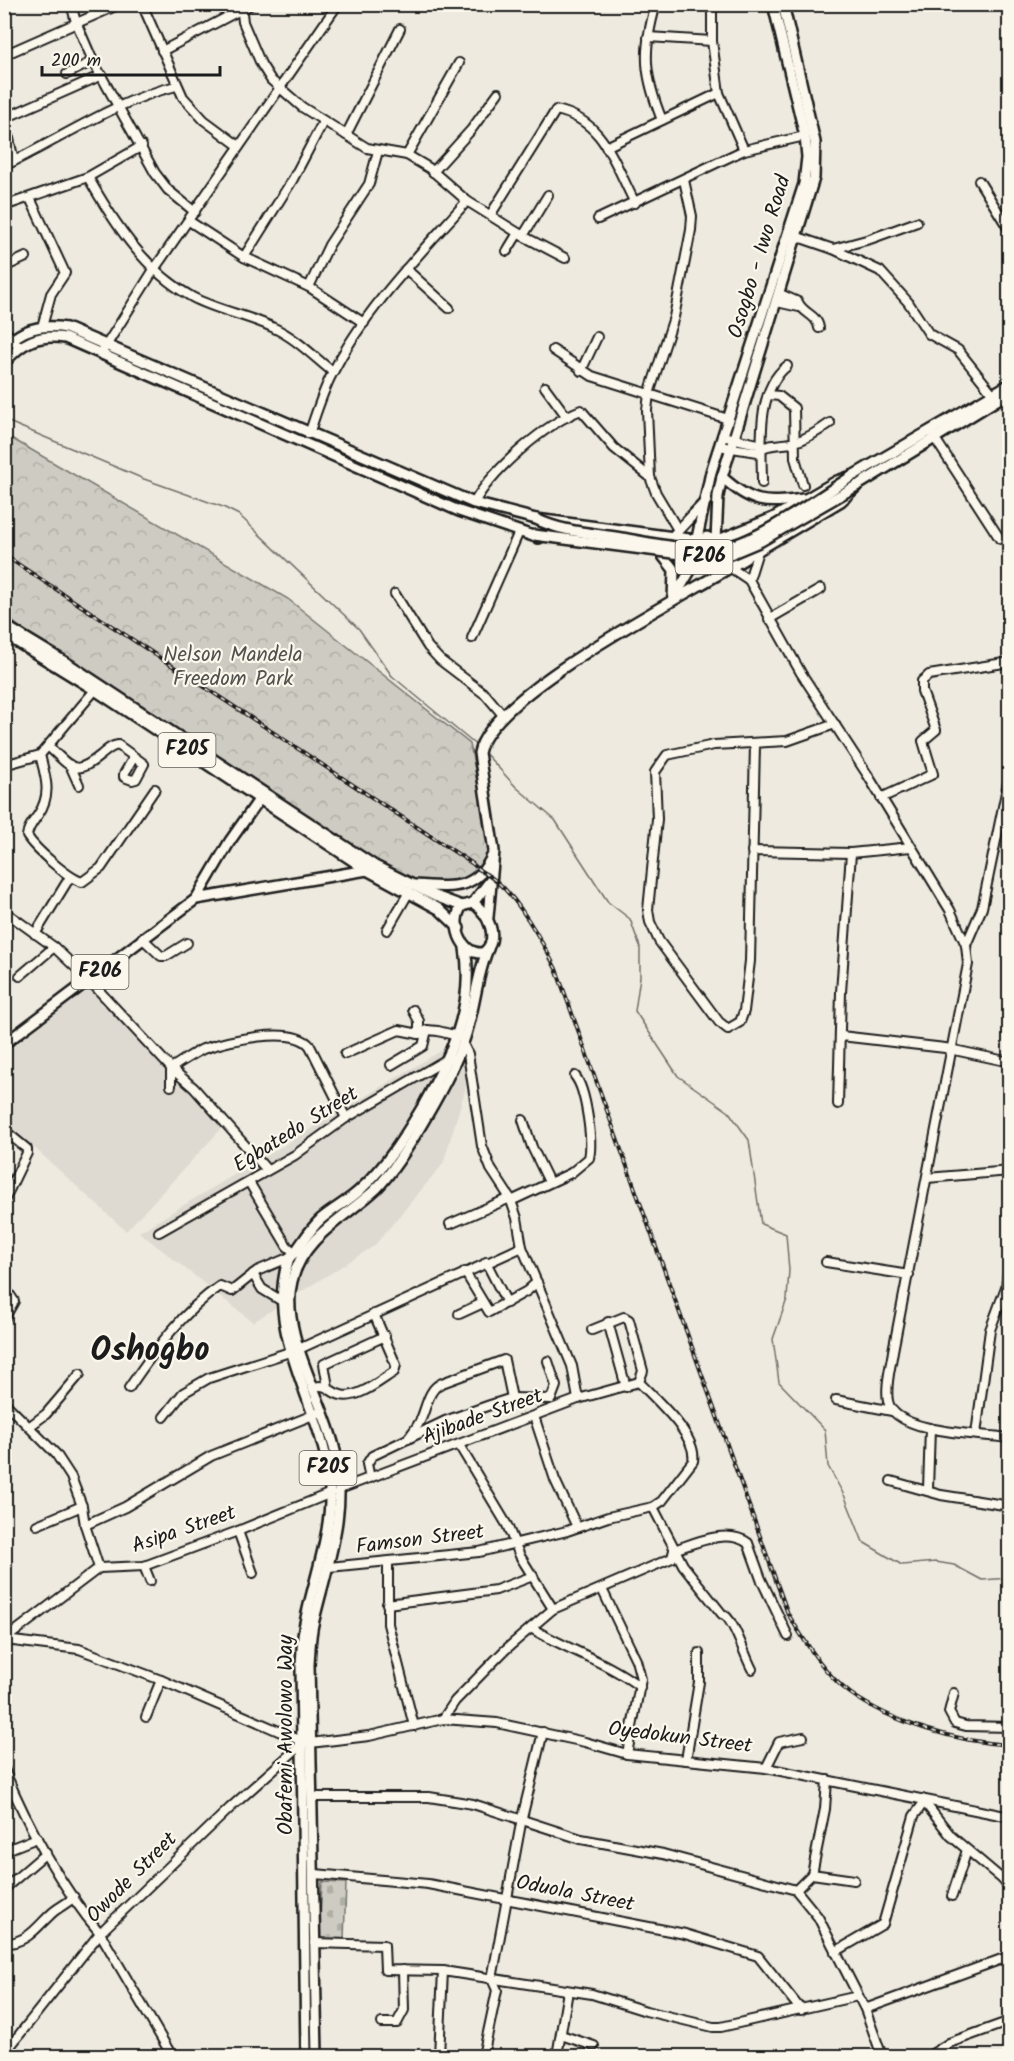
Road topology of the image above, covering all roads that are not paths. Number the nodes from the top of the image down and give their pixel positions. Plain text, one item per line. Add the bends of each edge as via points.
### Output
1 (72, 4) edge
2 (120, 4) edge
3 (142, 4) edge
4 (252, 4) edge
5 (338, 4) edge
6 (656, 4) edge
7 (712, 4) edge
8 (773, 4) edge
9 (783, 4) edge
10 (241, 7) edge
11 (76, 22) junction
12 (400, 29) dead end
13 (648, 37) junction
14 (712, 41) junction
15 (162, 51) junction
16 (4, 55) edge
17 (93, 61) junction
18 (459, 63) dead end
19 (68, 74) dead end
20 (102, 75) junction
21 (176, 86) junction
22 (279, 89) junction
23 (498, 93) dead end
24 (719, 93) junction
25 (119, 105) junction
26 (5, 117) edge
27 (662, 120) junction
28 (323, 122) junction
29 (6, 133) edge
30 (346, 135) junction
31 (805, 136) junction
32 (142, 146) junction
33 (239, 146) junction
34 (606, 147) junction
35 (744, 150) junction
36 (378, 151) junction
37 (407, 155) junction
38 (14, 161) junction
39 (4, 166) edge
40 (434, 172) junction
41 (88, 177) junction
42 (684, 180) junction
43 (979, 181) dead end
44 (548, 195) dead end
45 (30, 198) junction
46 (467, 201) junction
47 (635, 203) junction
48 (4, 206) edge
49 (195, 212) junction
50 (491, 214) junction
51 (598, 219) dead end
52 (189, 221) junction
53 (917, 222) dead end
54 (1010, 231) edge
55 (520, 235) junction
56 (798, 237) junction
57 (833, 249) junction
58 (507, 251) dead end
59 (26, 257) dead end
60 (244, 257) junction
61 (565, 258) dead end
62 (4, 267) edge
63 (155, 268) junction
64 (406, 269) junction
65 (309, 287) junction
66 (779, 298) junction
67 (449, 308) dead end
68 (364, 323) junction
69 (42, 327) junction
70 (819, 328) dead end
71 (4, 330) edge
72 (597, 337) dead end
73 (15, 343) junction
74 (4, 348) edge
75 (104, 348) junction
76 (553, 350) dead end
77 (4, 363) edge
78 (787, 366) dead end
79 (581, 370) junction
80 (333, 372) junction
81 (1010, 384) edge
82 (545, 387) dead end
83 (1010, 392) edge
84 (650, 394) junction
85 (993, 394) junction
86 (769, 395) junction
87 (567, 417) junction
88 (728, 419) junction
89 (830, 423) dead end
90 (309, 434) junction
91 (934, 437) junction
92 (721, 441) junction
93 (732, 443) junction
94 (794, 443) junction
95 (762, 447) junction
96 (381, 465) junction
97 (377, 475) junction
98 (650, 477) junction
99 (722, 477) junction
100 (856, 480) junction
101 (762, 483) dead end
102 (803, 485) dead end
103 (805, 499) junction
104 (706, 501) junction
105 (474, 503) junction
106 (536, 519) junction
107 (519, 532) junction
108 (534, 535) junction
109 (675, 535) junction
110 (1000, 539) dead end
111 (697, 540) junction
112 (716, 541) junction
113 (755, 553) junction
114 (663, 556) junction
115 (674, 557) junction
116 (718, 560) junction
117 (696, 561) junction
118 (730, 568) junction
119 (717, 575) junction
120 (749, 580) junction
121 (821, 589) dead end
122 (395, 594) dead end
123 (673, 600) junction
124 (769, 619) junction
125 (4, 625) edge
126 (4, 634) edge
127 (472, 638) dead end
128 (1010, 662) edge
129 (95, 690) junction
130 (502, 714) junction
131 (835, 724) junction
132 (755, 745) junction
133 (48, 746) junction
134 (40, 755) junction
135 (134, 757) dead end
136 (4, 765) edge
137 (70, 765) junction
138 (1010, 773) edge
139 (79, 785) dead end
140 (1008, 787) edge
141 (155, 789) dead end
142 (262, 795) junction
143 (881, 798) junction
144 (911, 847) junction
145 (494, 851) junction
146 (752, 851) junction
147 (851, 853) junction
148 (367, 870) junction
149 (70, 877) junction
150 (492, 879) junction
151 (410, 889) junction
152 (196, 899) junction
153 (473, 903) junction
154 (462, 906) junction
155 (4, 911) edge
156 (488, 917) junction
157 (459, 928) junction
158 (387, 930) dead end
159 (35, 934) junction
160 (142, 938) junction
161 (187, 943) dead end
162 (966, 945) junction
163 (54, 947) junction
164 (465, 948) junction
165 (489, 949) junction
166 (20, 976) dead end
167 (90, 981) junction
168 (413, 1010) dead end
169 (423, 1032) junction
170 (841, 1036) junction
171 (460, 1040) junction
172 (4, 1044) edge
173 (952, 1051) junction
174 (345, 1054) dead end
175 (450, 1057) junction
176 (1010, 1062) edge
177 (391, 1065) dead end
178 (171, 1068) junction
179 (575, 1076) dead end
180 (171, 1086) dead end
181 (838, 1104) dead end
182 (346, 1118) junction
183 (523, 1120) dead end
184 (4, 1130) edge
185 (267, 1170) junction
186 (1010, 1171) edge
187 (927, 1178) junction
188 (249, 1182) junction
189 (549, 1182) junction
190 (5, 1198) edge
191 (510, 1199) junction
192 (450, 1224) dead end
193 (159, 1232) dead end
194 (522, 1247) junction
195 (291, 1256) junction
196 (1010, 1257) edge
197 (486, 1262) junction
198 (826, 1262) dead end
199 (465, 1272) junction
200 (253, 1274) junction
201 (909, 1275) junction
202 (537, 1282) junction
203 (4, 1286) edge
204 (282, 1301) junction
205 (483, 1303) junction
206 (507, 1303) junction
207 (374, 1314) junction
208 (459, 1314) dead end
209 (4, 1319) edge
210 (608, 1322) junction
211 (592, 1330) dead end
212 (385, 1336) junction
213 (295, 1350) junction
214 (548, 1361) dead end
215 (81, 1374) dead end
216 (639, 1382) junction
217 (315, 1387) junction
218 (328, 1387) junction
219 (626, 1387) junction
220 (129, 1388) dead end
221 (512, 1398) junction
222 (551, 1399) junction
223 (578, 1399) junction
224 (836, 1400) dead end
225 (4, 1402) edge
226 (556, 1409) junction
227 (318, 1412) junction
228 (892, 1412) junction
229 (534, 1416) junction
230 (164, 1417) dead end
231 (30, 1426) junction
232 (930, 1428) junction
233 (976, 1434) junction
234 (1010, 1438) edge
235 (407, 1441) junction
236 (459, 1445) junction
237 (370, 1478) junction
238 (891, 1481) dead end
239 (928, 1489) junction
240 (331, 1492) junction
241 (82, 1506) junction
242 (1010, 1506) edge
243 (653, 1507) junction
244 (37, 1525) dead end
245 (85, 1525) junction
246 (578, 1527) junction
247 (238, 1531) junction
248 (515, 1545) junction
249 (674, 1550) junction
250 (388, 1563) junction
251 (144, 1566) junction
252 (329, 1567) junction
253 (99, 1568) junction
254 (253, 1573) dead end
255 (533, 1576) junction
256 (150, 1581) dead end
257 (603, 1589) junction
258 (387, 1604) junction
259 (553, 1610) junction
260 (531, 1628) junction
261 (6, 1636) edge
262 (788, 1636) dead end
263 (699, 1653) dead end
264 (752, 1669) dead end
265 (161, 1680) junction
266 (640, 1687) junction
267 (954, 1693) dead end
268 (146, 1717) dead end
269 (443, 1719) junction
270 (414, 1726) junction
271 (1010, 1727) edge
272 (543, 1732) junction
273 (803, 1737) dead end
274 (305, 1743) junction
275 (627, 1754) junction
276 (686, 1760) junction
277 (766, 1768) junction
278 (4, 1769) edge
279 (827, 1780) junction
280 (313, 1797) junction
281 (922, 1799) junction
282 (1010, 1817) edge
283 (522, 1818) junction
284 (37, 1838) junction
285 (967, 1850) junction
286 (4, 1851) edge
287 (46, 1853) junction
288 (315, 1874) junction
289 (812, 1874) junction
290 (854, 1880) dead end
291 (4, 1888) edge
292 (1010, 1888) edge
293 (796, 1890) junction
294 (952, 1896) dead end
295 (74, 1898) junction
296 (506, 1899) junction
297 (100, 1933) junction
298 (314, 1942) junction
299 (10, 1943) dead end
300 (835, 1952) junction
301 (1010, 1956) edge
302 (403, 1970) junction
303 (443, 1971) junction
304 (492, 1979) junction
305 (568, 1991) junction
306 (858, 1996) junction
307 (865, 2009) junction
308 (801, 2010) junction
309 (1010, 2021) edge
310 (382, 2023) dead end
311 (561, 2035) junction
312 (594, 2046) dead end
313 (4, 2054) edge
314 (172, 2056) edge
315 (306, 2056) edge
316 (317, 2056) edge
317 (439, 2056) edge
318 (483, 2056) edge
319 (557, 2056) edge
320 (882, 2056) edge
321 (929, 2056) edge

1 - 11 street
2 - 11 street
3 - 15 street
4 - 10 street
5 - 22 street
6 - 13 street
7 - 14 street
8 - 31 main road, Osogbo - Iwo Road
9 - 56 main road, Osogbo - Iwo Road via 815,142 814,178
10 - 15 street
10 - 22 street via 248,37
11 - 16 street
11 - 17 street
12 - 30 street
13 - 14 street
13 - 27 street via 645,71
14 - 24 street
15 - 21 street
17 - 19 street
17 - 20 street
18 - 37 street
20 - 25 street
20 - 26 street
21 - 25 street
21 - 33 street via 204,120
22 - 28 street
22 - 33 street
23 - 40 street
24 - 27 street
24 - 35 street
25 - 32 street
25 - 38 street
26 - 29 street
27 - 34 street
28 - 30 street
28 - 60 street
29 - 38 street
30 - 36 street
31 - 35 street
31 - 88 main road, Osogbo - Iwo Road via 807,157 800,199
32 - 41 street
32 - 49 street via 168,190
33 - 49 street
34 - 47 street
34 - 50 street via 589,122 553,111
35 - 42 street
36 - 37 street
36 - 65 street via 369,184 329,245
37 - 40 street
38 - 39 street
40 - 46 street
41 - 45 street
41 - 63 street via 113,221
42 - 47 street
42 - 84 street via 691,230 674,317
43 - 54 street
44 - 55 street
45 - 48 street
45 - 69 street via 65,273 51,294
46 - 50 street
46 - 64 street
47 - 51 street
49 - 52 street
50 - 55 street
52 - 60 street
52 - 63 street
53 - 57 street
55 - 58 street
55 - 61 street
56 - 57 street
56 - 66 main road, Osogbo - Iwo Road
57 - 85 street via 880,271 908,302 929,334 958,350
59 - 62 street
60 - 65 street
63 - 75 street
63 - 80 street via 192,297 283,332
64 - 67 street
64 - 68 street
65 - 68 street
66 - 70 street via 814,317
66 - 93 main road, Osogbo - Iwo Road
68 - 80 street
69 - 73 main road via 26,331
69 - 75 main road via 66,328
71 - 73 street
72 - 79 street
73 - 74 main road
73 - 75 main road via 52,336
73 - 77 main road
75 - 90 main road
75 - 97 main road
76 - 79 street
78 - 86 street via 774,380
79 - 84 street
80 - 90 street
81 - 85 main road, F206
82 - 87 street
83 - 91 main road, F206
84 - 88 street
84 - 98 street
85 - 100 main road, F206
86 - 94 street via 779,396 794,408
86 - 95 street
87 - 98 street via 583,411 612,446
87 - 105 street via 514,456 484,485
88 - 92 main road, Osogbo - Iwo Road
89 - 94 street
90 - 96 main road
91 - 100 main road, F206
91 - 110 street
92 - 93 street
92 - 104 main road, Osogbo - Iwo Road
93 - 95 street via 758,452
93 - 99 main road, Osogbo - Iwo Road
94 - 95 street
94 - 102 street
95 - 101 street
96 - 97 main road
96 - 105 main road
97 - 107 main road
98 - 109 street
99 - 103 main road via 741,494 760,502
99 - 112 main road, Osogbo - Iwo Road
100 - 103 main road via 845,477
100 - 106 main road, F206, bridge via 727,547 643,541 557,528
100 - 108 main road, F206, bridge via 761,541 730,554 704,557
100 - 113 main road via 841,501
103 - 112 main road via 773,519
104 - 109 main road
104 - 111 main road, Osogbo - Iwo Road
105 - 106 main road
106 - 109 main road
107 - 108 main road
107 - 127 street
108 - 114 main road via 553,542
109 - 111 main road
109 - 115 main road via 679,550
111 - 112 main road via 707,537
111 - 117 main road via 692,550
112 - 116 main road via 720,548
113 - 116 main road
113 - 118 main road, F206
113 - 120 street
114 - 115 main road
114 - 123 main road via 675,570
115 - 117 main road
116 - 117 main road via 707,565
116 - 118 street
116 - 119 main road
117 - 123 main road
118 - 119 main road, F206
118 - 120 street
119 - 123 main road, F206
120 - 124 street
121 - 124 street
122 - 130 street via 428,647
123 - 130 main road, F206 via 532,688
124 - 131 street
125 - 142 main road
126 - 129 main road, F205
128 - 143 street via 929,675 922,681 936,730 923,741 933,774
129 - 133 street
129 - 142 main road, F205
130 - 145 main road, F206 via 480,748
131 - 132 street via 804,737
131 - 143 street
132 - 146 street
132 - 146 street via 714,745 667,755 655,772 657,819 648,910 652,932 728,1029 740,1022 744,1011 750,961
133 - 134 street
133 - 137 street
134 - 136 street
134 - 149 street via 48,795 27,836
135 - 137 street via 114,745 85,768
137 - 139 street
138 - 140 street
140 - 162 street via 982,908
141 - 149 street via 101,868 82,882
142 - 148 main road, F205
142 - 151 main road, F205
142 - 152 main road, F206
143 - 144 street
144 - 147 street
144 - 162 street via 950,910
145 - 150 main road, F206
145 - 151 main road via 485,871 475,880
146 - 147 street
147 - 170 street
148 - 151 main road, F205
148 - 152 main road, F206
149 - 159 street
150 - 153 main road
150 - 156 main road, F206
151 - 154 main road, F205
151 - 157 main road, F205
151 - 158 street
152 - 160 main road, F206
153 - 154 main road
153 - 156 main road
154 - 157 main road, F205 via 456,917
155 - 159 street
156 - 165 main road, F205
157 - 164 main road, F205
159 - 163 street
160 - 161 street via 161,956
160 - 167 main road, F206
162 - 173 street via 968,964
163 - 166 street
163 - 167 street
164 - 165 main road via 477,954
164 - 171 main road, Obafemi Awolowo Way / F205 via 467,994
165 - 171 main road, F205
167 - 172 main road, F206
167 - 178 street
168 - 169 street
169 - 171 street
169 - 174 street via 399,1030
169 - 177 street via 423,1046
170 - 173 street
170 - 181 street
171 - 175 main road, Obafemi Awolowo Way / F205
171 - 191 street via 468,1054 482,1146
171 - 213 main road, Obafemi Awolowo Way / F205 via 400,1158 375,1189 316,1236 300,1259 290,1299
173 - 176 street
173 - 187 street
175 - 182 street, Egbatedo Street
175 - 195 main road, Obafemi Awolowo Way / F205 via 393,1155 360,1191 315,1226
178 - 180 street
178 - 182 street via 200,1050 219,1044 284,1035 301,1038 310,1046
178 - 185 street via 194,1088
179 - 189 street via 583,1089 591,1146 589,1158 571,1173
182 - 185 street, Egbatedo Street
183 - 189 street
184 - 190 street via 27,1149
185 - 188 street, Egbatedo Street
186 - 187 street
187 - 201 street
188 - 193 street, Egbatedo Street
188 - 195 street
189 - 191 street
191 - 192 street
191 - 194 street via 518,1218
194 - 197 street
194 - 202 street
195 - 200 street
195 - 204 main road, Obafemi Awolowo Way / F205 via 282,1283
196 - 233 street via 1006,1287 987,1344
197 - 199 street
197 - 206 street
198 - 201 street
199 - 205 street
199 - 207 street
200 - 204 street via 262,1289
200 - 220 street via 232,1291 220,1286 201,1300 152,1354
201 - 228 street via 888,1386
202 - 206 street
202 - 223 street via 565,1347
203 - 209 street via 14,1301
204 - 213 main road, Obafemi Awolowo Way / F205
205 - 206 street via 489,1312
205 - 208 street
207 - 212 street
207 - 213 street
210 - 211 street
210 - 216 street via 624,1317 632,1325 643,1371
210 - 219 street
212 - 218 street via 324,1364
212 - 218 street via 396,1365 394,1372 347,1396
213 - 217 main road, Obafemi Awolowo Way / F205
213 - 227 main road, Obafemi Awolowo Way / F205
213 - 230 street via 209,1378 183,1393
214 - 222 street via 556,1386
215 - 231 street via 46,1414
216 - 219 street, Ajibade Street
216 - 243 street via 676,1421 694,1454 693,1461
217 - 218 street
217 - 227 main road, Obafemi Awolowo Way / F205
219 - 223 street, Ajibade Street
221 - 222 street
221 - 235 street via 445,1421
221 - 235 street via 504,1360 435,1385 421,1420
222 - 226 street
223 - 226 street, Ajibade Street
224 - 228 street
225 - 231 street
226 - 229 street, Ajibade Street
227 - 240 main road, Obafemi Awolowo Way / F205
227 - 245 street via 211,1456 125,1507
228 - 232 street via 911,1424
229 - 236 street, Ajibade Street
229 - 246 street via 555,1480
231 - 241 street via 63,1464
232 - 233 street
232 - 239 street
233 - 234 street
235 - 237 street via 370,1457
236 - 237 street, Ajibade Street
236 - 248 street
237 - 240 street, Ajibade Street
238 - 239 street
239 - 242 street via 941,1495
240 - 247 street, Asipa Street
240 - 252 main road, Obafemi Awolowo Way / F205 via 338,1523
240 - 274 main road, Obafemi Awolowo Way / F205 via 324,1547 303,1633
241 - 244 street
241 - 245 street
243 - 246 street
243 - 249 street
245 - 253 street
246 - 248 street, Famson Street
247 - 251 street, Asipa Street
247 - 254 street
248 - 250 street, Famson Street
248 - 255 street
249 - 257 street via 672,1558
249 - 262 street via 713,1538 748,1543
249 - 264 street via 693,1580 733,1622
250 - 252 street, Famson Street
250 - 258 street
251 - 253 street, Asipa Street
251 - 256 street
252 - 274 main road, Obafemi Awolowo Way / F205 via 312,1631
253 - 261 street
255 - 258 street via 496,1590
255 - 259 street
257 - 259 street
257 - 266 street via 636,1660
258 - 270 street via 393,1650
259 - 260 street
260 - 266 street via 618,1670
260 - 269 street via 478,1678
261 - 265 street via 79,1649
263 - 276 street via 699,1682
265 - 268 street
265 - 274 street
266 - 275 street
267 - 271 street via 949,1712 955,1723
269 - 270 street, Oyedokun Street
269 - 272 street, Oyedokun Street
270 - 274 street, Oyedokun Street
272 - 275 street, Oyedokun Street
272 - 283 street
273 - 277 street via 779,1742
274 - 280 main road, Obafemi Awolowo Way / F205
274 - 297 street, Owode Street via 230,1808
274 - 315 main road, Obafemi Awolowo Way / F205
275 - 276 street, Oyedokun Street
276 - 277 street, Oyedokun Street
277 - 279 street, Oyedokun Street
278 - 284 street
279 - 281 street, Oyedokun Street
279 - 289 street
280 - 283 street via 429,1797
280 - 288 main road, Obafemi Awolowo Way / F205
281 - 282 street, Oyedokun Street
281 - 285 street
281 - 300 street via 883,1924
283 - 293 street via 581,1839 663,1854
283 - 296 street
284 - 286 street
284 - 287 street
285 - 292 street
285 - 294 street
287 - 291 street
287 - 295 street
288 - 296 street, Oduola Street via 428,1884
288 - 298 main road, Obafemi Awolowo Way / F205
289 - 290 street
289 - 293 street
293 - 300 street via 818,1917
295 - 297 street
295 - 299 street via 50,1914 27,1937
296 - 304 street
296 - 308 street, Oduola Street via 685,1934 750,1953 763,1959
297 - 313 street, Owode Street
297 - 314 street
298 - 302 street via 384,1945 385,1970
298 - 316 main road, Obafemi Awolowo Way / F205
300 - 306 street
301 - 307 street
302 - 303 street
302 - 310 street via 403,2015 397,2024
303 - 304 street
303 - 317 street
304 - 305 street
304 - 318 street via 497,1990
305 - 308 street via 713,2027
305 - 311 street
306 - 307 street
306 - 308 street
307 - 320 street
309 - 321 street via 949,2043
311 - 312 street
311 - 319 street

